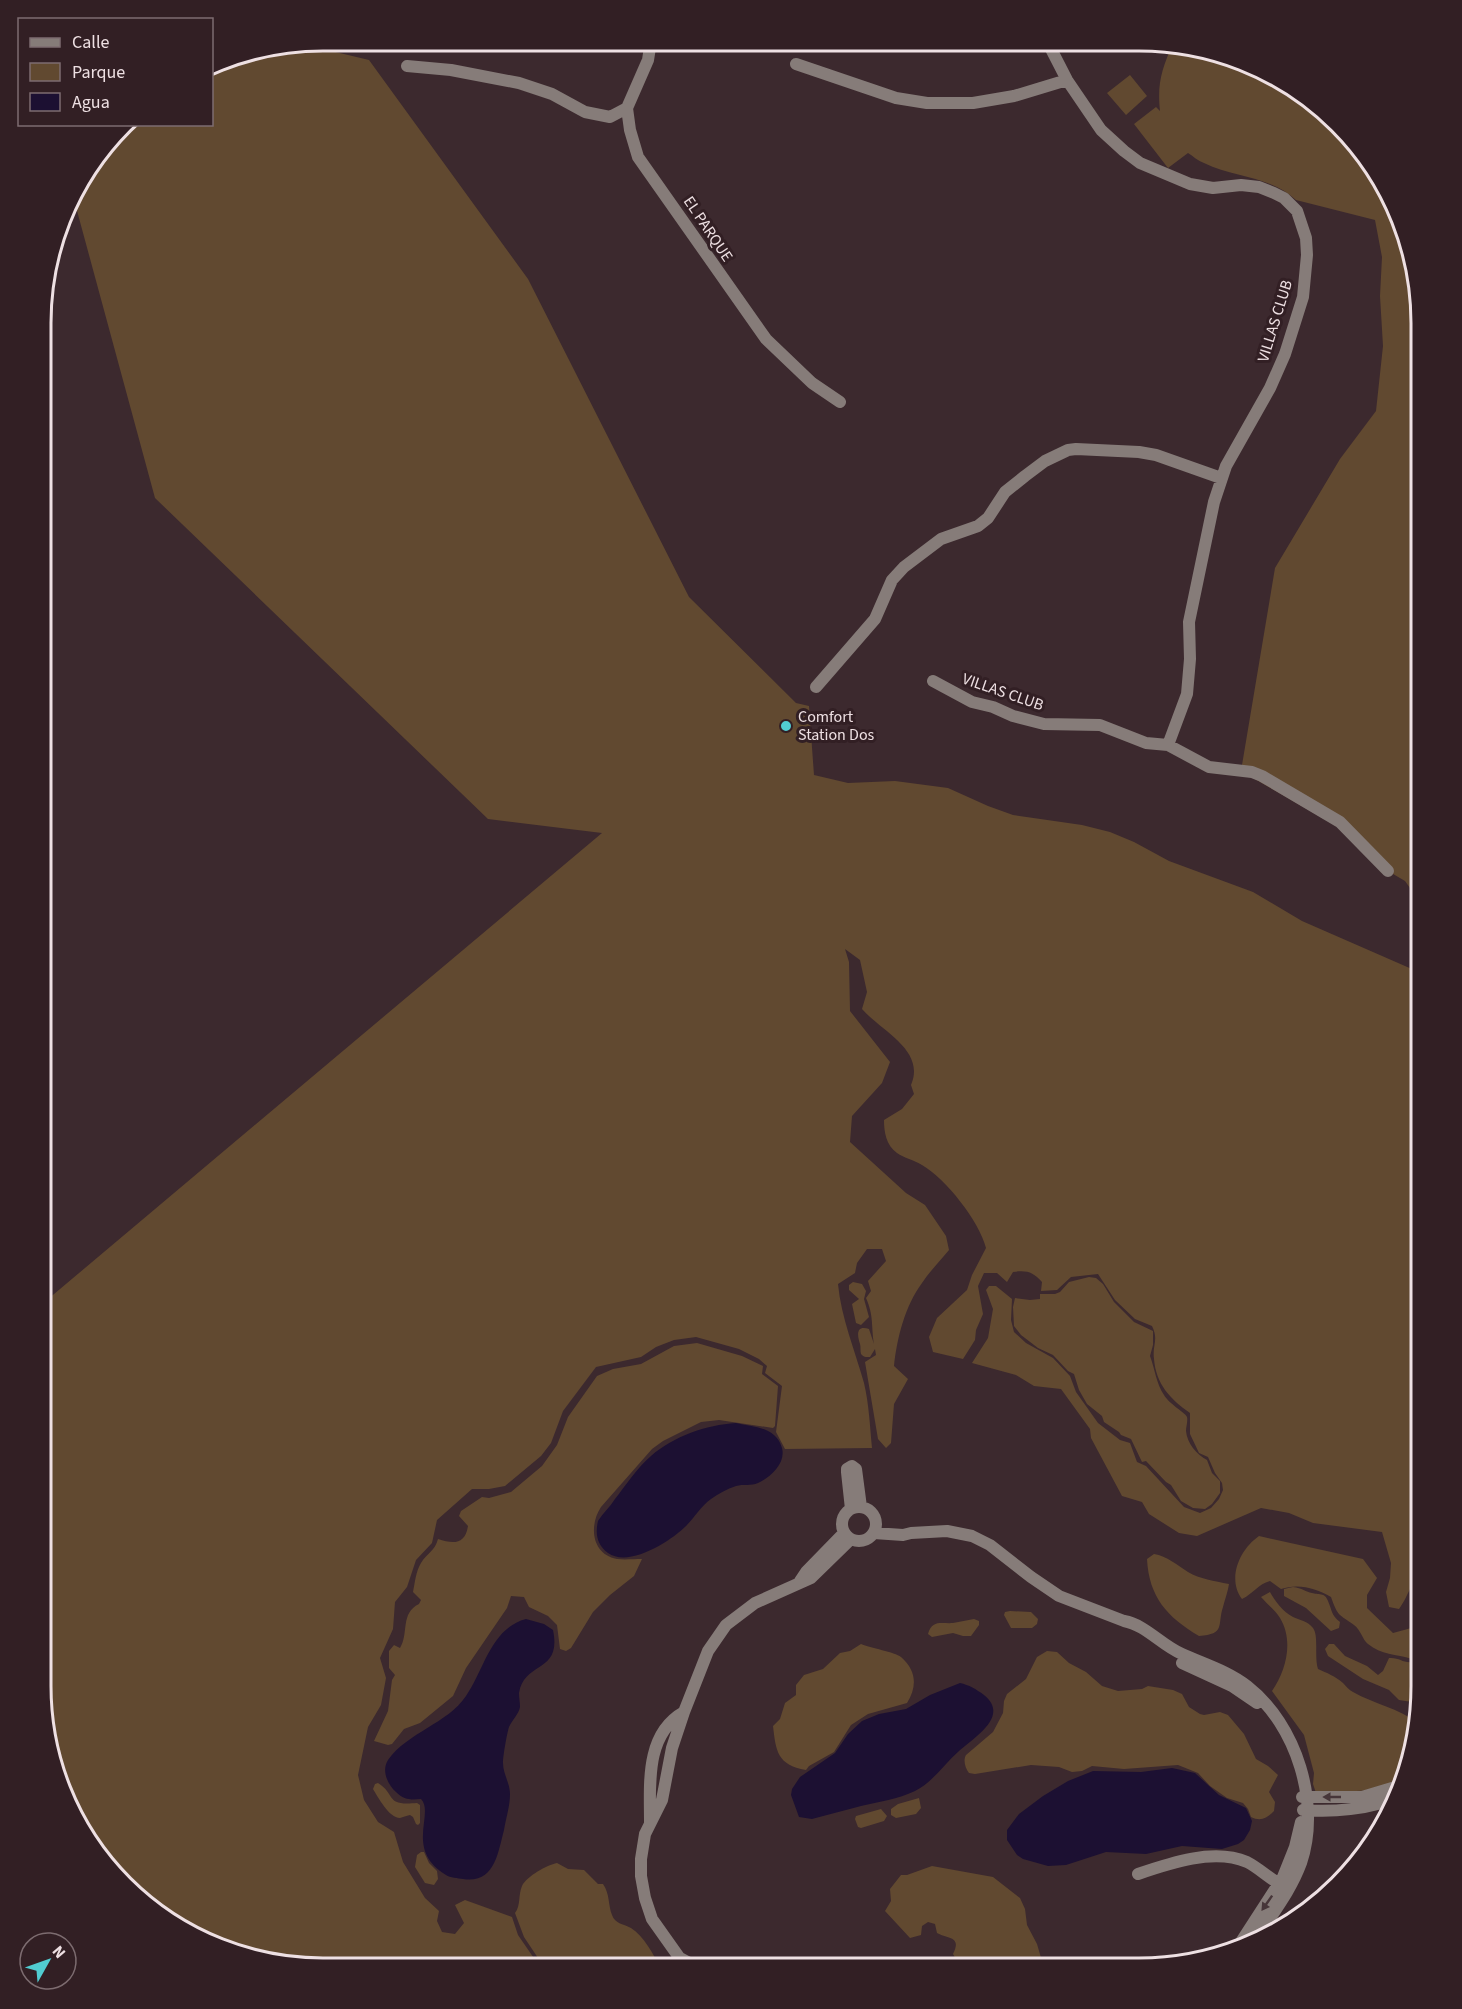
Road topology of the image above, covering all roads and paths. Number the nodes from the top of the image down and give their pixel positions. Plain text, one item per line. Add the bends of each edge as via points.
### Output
1 (649, 51) edge
2 (1052, 51) edge
3 (796, 64) dead end
4 (406, 66) dead end
5 (1067, 80) junction
6 (627, 108) junction
7 (840, 402) dead end
8 (1221, 478) junction
9 (933, 681) dead end
10 (816, 687) dead end
11 (1168, 745) junction
12 (1388, 871) dead end
13 (875, 1529) junction
14 (848, 1536) junction
15 (684, 1712) junction
16 (651, 1764) junction
17 (669, 1766) junction
18 (1390, 1790) edge
19 (1304, 1797) junction
20 (1385, 1801) edge
21 (1362, 1802) junction
22 (1305, 1811) junction
23 (650, 1822) junction
24 (1138, 1874) dead end
25 (1284, 1887) junction
26 (1261, 1929) edge
27 (1246, 1936) edge
28 (679, 1958) edge

1 - 6 street
2 - 5 street, VILLAS CLUB
3 - 5 street via 896,98 927,103 973,103
4 - 6 street via 519,83 552,94 585,112 610,117
5 - 8 street, VILLAS CLUB via 1101,130 1140,163 1191,184 1213,188 1259,187 1284,198 1297,211 1306,238 1303,297 1270,388
6 - 7 street, EL PARQUE via 638,157 727,286 783,357
8 - 10 street via 1139,452 1076,449 1045,461 1005,492 983,522 929,546 897,573 875,619
8 - 11 street, VILLAS CLUB via 1189,622 1187,694
9 - 11 street, VILLAS CLUB via 972,702 1013,716 1044,724 1100,725 1146,743
11 - 12 street, VILLAS CLUB via 1209,768 1262,776 1326,812
13 - 14 street via 861,1541
13 - 14 street via 872,1513 856,1508 842,1520
13 - 19 street via 947,1531 972,1536 1059,1596 1124,1621 1168,1656 1232,1686 1260,1706 1280,1732 1292,1754
14 - 15 street via 806,1572 799,1583 747,1607 726,1625 708,1651
15 - 16 street via 674,1718 662,1736
15 - 17 street
16 - 17 street
16 - 23 street
17 - 23 street via 662,1800
18 - 21 street
21 -> 19 street
19 - 22 street
20 - 21 street
21 - 22 street via 1337,1810
22 - 25 street via 1304,1851
23 - 28 street via 641,1859 645,1898 656,1926
24 - 25 street via 1172,1863 1222,1857 1249,1863
25 - 26 street
25 -> 27 street

